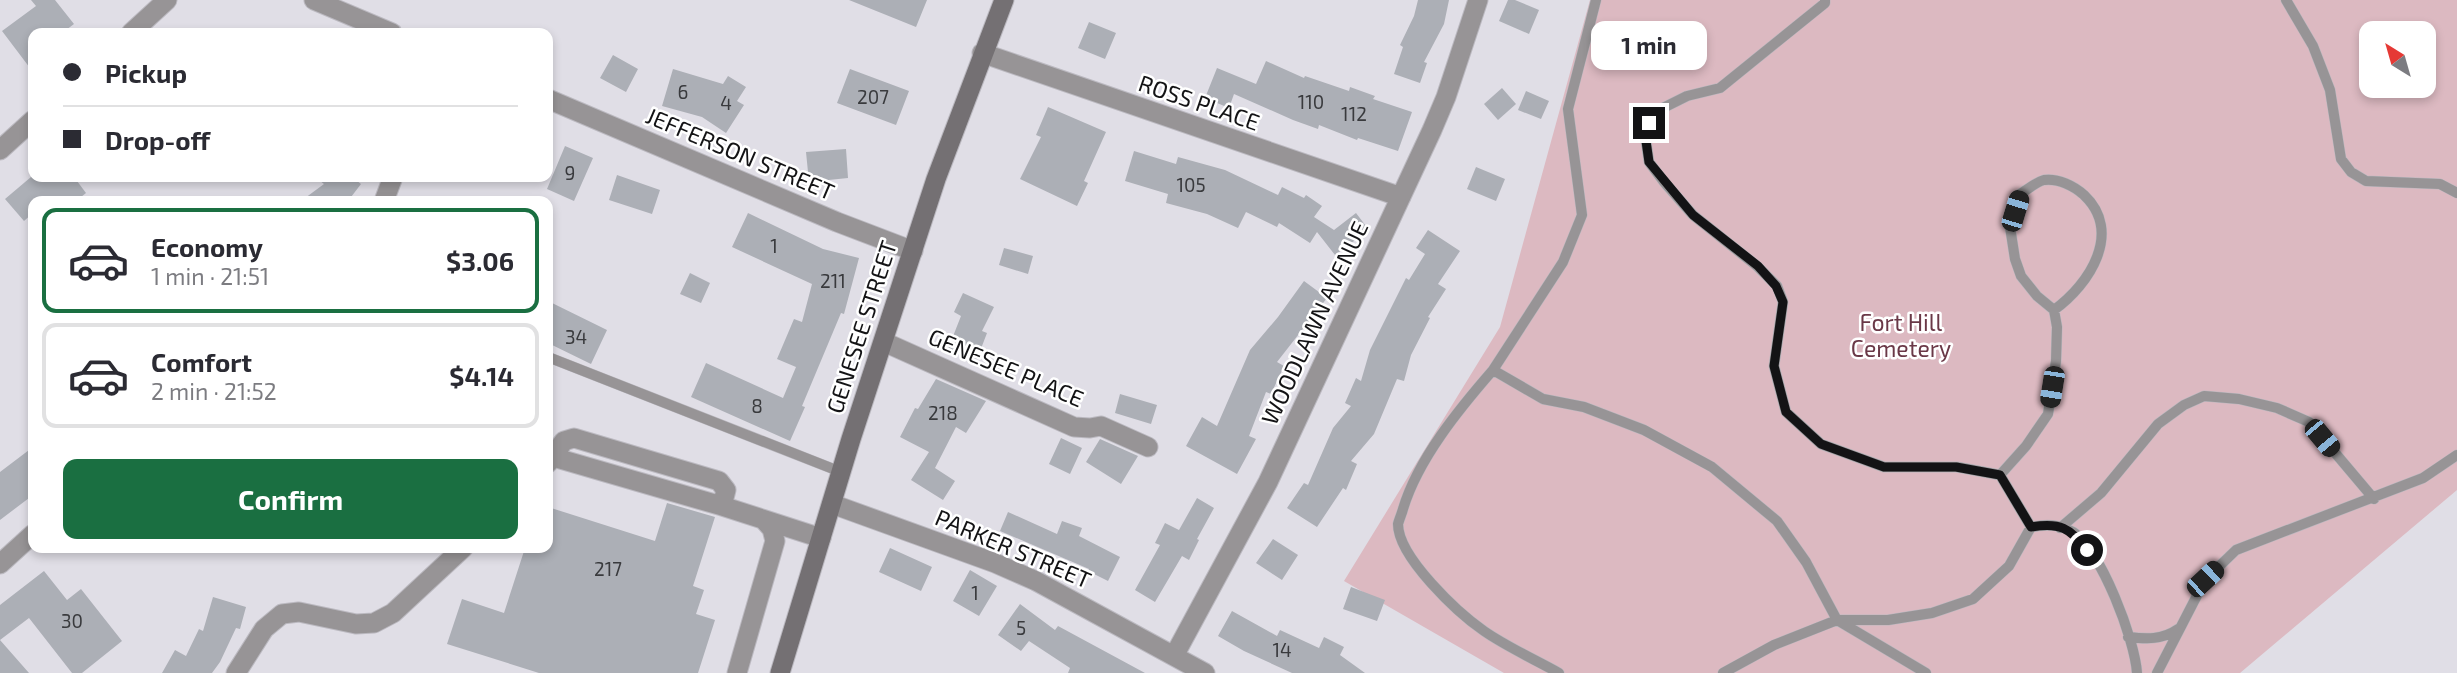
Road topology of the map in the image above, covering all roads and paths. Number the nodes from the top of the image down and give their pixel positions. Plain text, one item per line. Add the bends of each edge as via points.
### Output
1 (167, 0) edge
2 (314, 0) edge
3 (1004, 0) edge
4 (1478, 0) edge
5 (1596, 0) edge
6 (1825, 0) edge
7 (2286, 0) edge
8 (136, 28) edge
9 (380, 28) edge
10 (982, 53) junction
11 (553, 101) edge
12 (28, 125) edge
13 (0, 150) edge
14 (2457, 193) edge
15 (1401, 197) junction
16 (913, 251) junction
17 (2054, 310) junction
18 (884, 342) junction
19 (553, 359) edge
20 (1493, 370) junction
21 (1148, 447) dead end
22 (2457, 455) edge
23 (553, 461) edge
24 (841, 472) junction
25 (2000, 475) junction
26 (2374, 499) junction
27 (832, 504) junction
28 (764, 520) junction
29 (2031, 527) junction
30 (2060, 528) junction
31 (821, 538) junction
32 (28, 539) edge
33 (458, 553) edge
34 (0, 564) edge
35 (1837, 620) junction
36 (2178, 628) junction
37 (2128, 637) junction
38 (1174, 656) junction
39 (236, 673) edge
40 (737, 673) edge
41 (780, 673) edge
42 (1205, 673) edge
43 (1559, 673) edge
44 (1723, 673) edge
45 (1926, 673) edge
46 (2137, 673) edge
47 (2157, 673) edge

1 - 8 street
2 - 9 street
3 - 10 main road, GENESEE STREET
4 - 15 street, WOODLAWN AVENUE via 1446,97
5 - 20 lane via 1568,109 1582,215 1563,262
6 - 25 lane via 1720,88 1663,108 1649,123 1649,162 1693,215 1758,266 1781,293 1774,366 1786,412 1821,444 1884,467 1956,467
7 - 14 lane via 2313,46 2329,90 2341,159 2351,172 2367,181 2440,184
10 - 15 street, ROSS PLACE
10 - 16 main road, GENESEE STREET
11 - 16 street, JEFFERSON STREET
12 - 13 street
15 - 38 street, WOODLAWN AVENUE via 1268,482
16 - 18 main road, GENESEE STREET
17 - 17 lane via 2021,276 2010,228 2020,194 2043,180 2073,184 2090,200 2103,224 2099,253 2080,287
17 - 25 lane via 2056,360 2048,414
18 - 21 street, GENESEE PLACE via 1074,427 1101,426
18 - 24 main road, GENESEE STREET
19 - 24 lane
20 - 35 lane via 1543,399 1584,407 1644,430 1712,467 1777,522 1806,562
20 - 43 lane via 1435,446 1409,490 1398,525 1407,551 1434,588 1484,631
22 - 26 lane via 2423,478
23 - 28 street
24 - 27 main road, GENESEE STREET
25 - 29 lane
26 - 30 lane via 2309,422 2277,408 2204,396 2158,424 2101,492
26 - 36 lane via 2236,550 2205,579
27 - 31 main road, GENESEE STREET
27 - 38 street, PARKER STREET via 995,563 1072,599
28 - 31 street
28 - 40 street via 775,541
29 - 30 lane via 2050,524
29 - 35 lane via 2009,566 1973,598 1899,619
30 - 37 lane via 2074,533 2101,566
31 - 41 main road, GENESEE STREET
32 - 34 street
33 - 39 street via 393,614 374,623 356,624 299,612 282,614 264,629
35 - 44 lane via 1774,645
35 - 45 lane
36 - 37 lane via 2148,640
36 - 47 lane
37 - 46 lane
38 - 42 street, PARKER STREET

